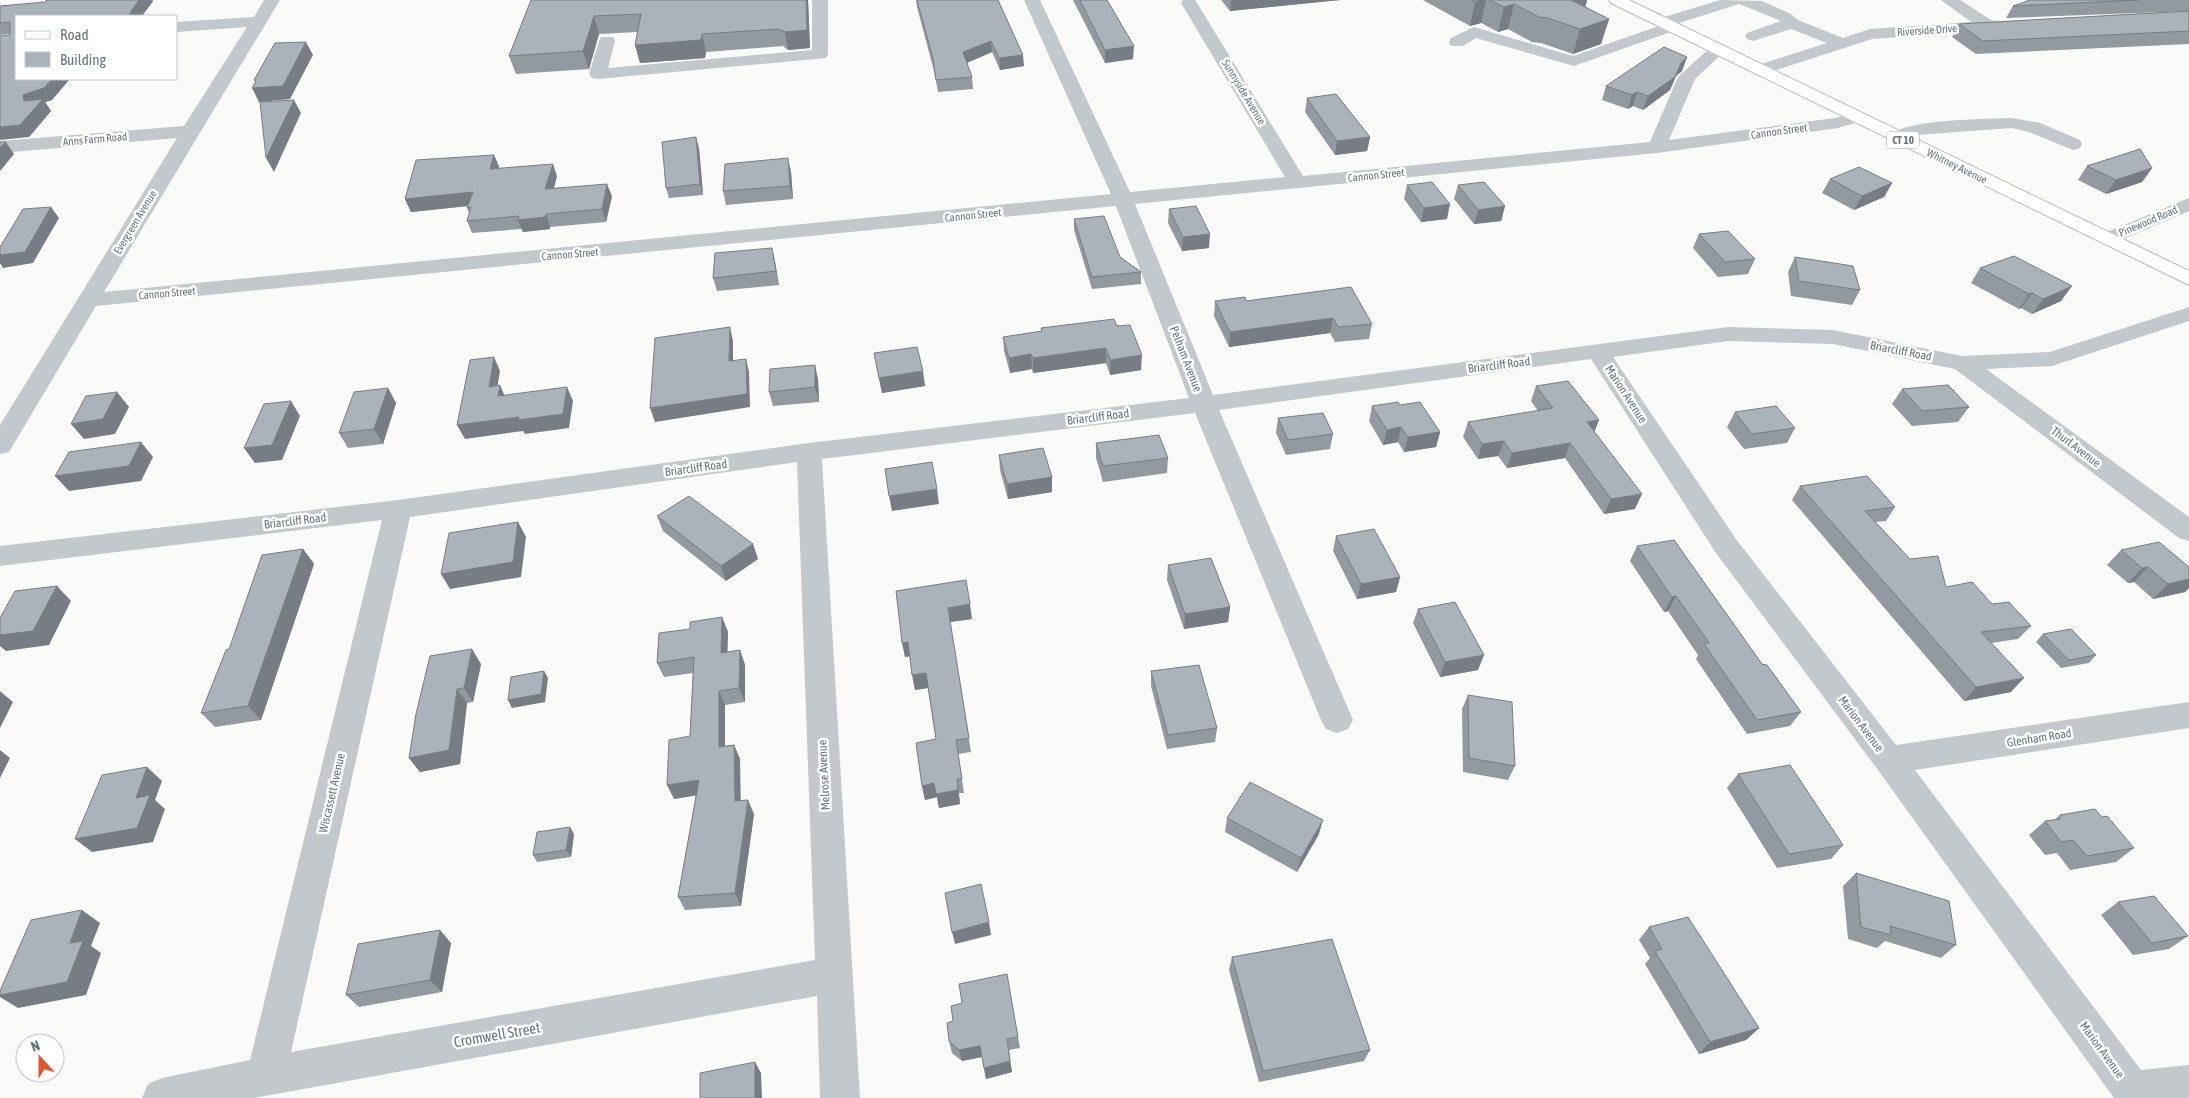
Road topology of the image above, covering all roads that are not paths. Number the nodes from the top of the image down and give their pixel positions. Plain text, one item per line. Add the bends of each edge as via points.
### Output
1 (272, 0) edge
2 (820, 0) edge
3 (1032, 0) edge
4 (1617, 0) edge
5 (1736, 0) edge
6 (1741, 0) edge
7 (1949, 0) edge
8 (1189, 3) dead end
9 (259, 21) junction
10 (1792, 23) junction
11 (1668, 24) junction
12 (2007, 25) edge
13 (1988, 26) junction
14 (178, 27) edge
15 (1608, 33) edge
16 (1753, 36) dead end
17 (607, 41) dead end
18 (1457, 42) dead end
19 (1625, 42) junction
20 (1842, 44) junction
21 (1719, 49) junction
22 (1761, 70) junction
23 (1856, 117) junction
24 (190, 131) junction
25 (1897, 137) junction
26 (2073, 144) dead end
27 (0, 147) edge
28 (1657, 147) junction
29 (1298, 183) junction
30 (1124, 201) junction
31 (2189, 204) edge
32 (2107, 239) junction
33 (2189, 278) edge
34 (89, 300) junction
35 (2189, 314) edge
36 (1598, 352) junction
37 (1962, 363) junction
38 (1204, 404) junction
39 (0, 446) edge
40 (809, 452) junction
41 (398, 509) junction
42 (2189, 531) edge
43 (0, 556) edge
44 (2189, 715) edge
45 (1337, 720) dead end
46 (1889, 760) junction
47 (833, 976) junction
48 (266, 1076) junction
49 (2189, 1085) edge
50 (162, 1098) edge
51 (840, 1098) edge

1 - 9 street, Evergreen Avenue
2 - 17 street via 820,54 598,74
3 - 30 street, Pelham Avenue
4 - 11 main road, Whitney Avenue / CT 10
5 - 11 street
6 - 10 street via 1785,17
7 - 13 street
8 - 29 street, Sunnyside Avenue
9 - 14 street
9 - 24 street, Evergreen Avenue
10 - 16 street
10 - 20 street
11 - 19 street
11 - 21 main road, Whitney Avenue / CT 10
12 - 13 street, Riverside Drive
13 - 20 street, Riverside Drive via 1870,34
15 - 19 street
18 - 19 street via 1474,32 1574,61
20 - 22 street, Riverside Drive
21 - 22 main road, Whitney Avenue / CT 10
21 - 28 street via 1687,77
22 - 23 main road, Whitney Avenue / CT 10
23 - 25 main road, Whitney Avenue / CT 10
23 - 28 street, Cannon Street via 1838,123
24 - 27 street, Anns Farm Road
24 - 34 street, Evergreen Avenue
25 - 26 street via 1914,130 2012,123 2034,127
25 - 32 main road, Whitney Avenue / CT 10
28 - 29 street, Cannon Street
29 - 30 street, Cannon Street
30 - 34 street, Cannon Street
30 - 38 street, Pelham Avenue
31 - 32 street, Pinewood Road
32 - 33 main road, Whitney Avenue / CT 10
34 - 39 street, Evergreen Avenue
35 - 37 street, Briarcliff Road via 2052,359
36 - 37 street, Briarcliff Road via 1728,334 1814,336
36 - 38 street, Briarcliff Road
36 - 46 street, Marion Avenue via 1726,546
37 - 42 street, Thurl Avenue
38 - 40 street, Briarcliff Road
38 - 45 street, Pelham Avenue
40 - 41 street, Briarcliff Road
40 - 47 street, Melrose Avenue
41 - 43 street, Briarcliff Road
41 - 48 street, Wiscassett Avenue
44 - 46 street, Glenham Road
46 - 49 street, Marion Avenue via 2132,1090
47 - 48 street, Cromwell Street
47 - 51 street, Melrose Avenue
48 - 50 street, Cromwell Street

